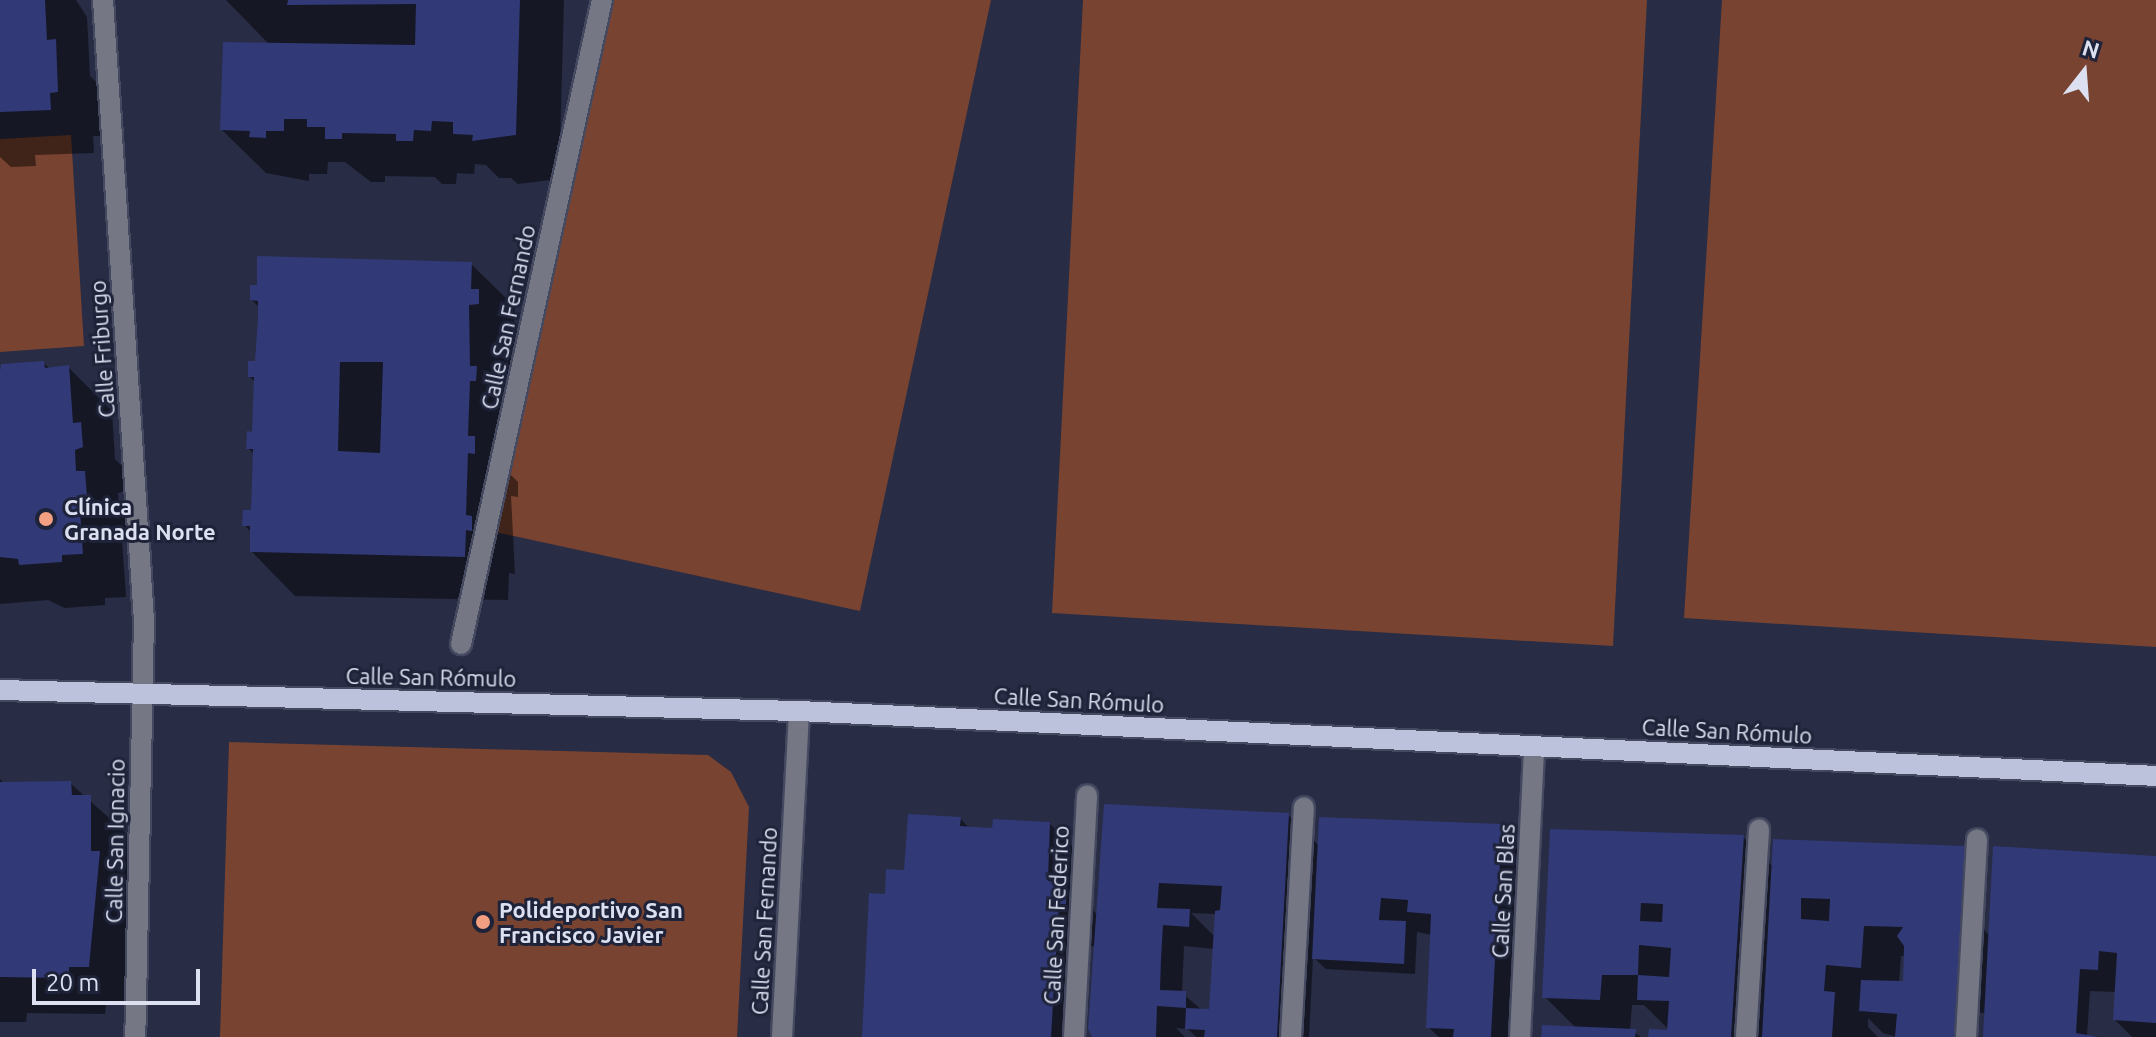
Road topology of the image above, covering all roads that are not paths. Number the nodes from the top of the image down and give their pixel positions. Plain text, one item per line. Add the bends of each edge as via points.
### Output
1 (103, 0) edge
2 (602, 0) edge
3 (461, 644) dead end
4 (0, 690) edge
5 (142, 694) junction
6 (799, 711) junction
7 (1534, 746) junction
8 (2156, 776) edge
9 (1087, 795) dead end
10 (1304, 807) dead end
11 (1759, 829) dead end
12 (1977, 839) dead end
13 (135, 1037) edge
14 (782, 1037) edge
15 (1074, 1037) edge
16 (1291, 1037) edge
17 (1520, 1037) edge
18 (1746, 1037) edge
19 (1966, 1037) edge

1 - 5 street, Calle Friburgo via 144,620
2 - 3 street, Calle San Fernando
4 - 5 main road, Calle San Rómulo
5 - 6 main road, Calle San Rómulo
5 - 13 street, Calle San Ignacio
6 - 7 main road, Calle San Rómulo
6 - 14 street, Calle San Fernando
7 - 8 main road, Calle San Rómulo
7 - 17 street, Calle San Blas
9 - 15 street, Calle San Federico
10 - 16 street
11 - 18 street
12 - 19 street

